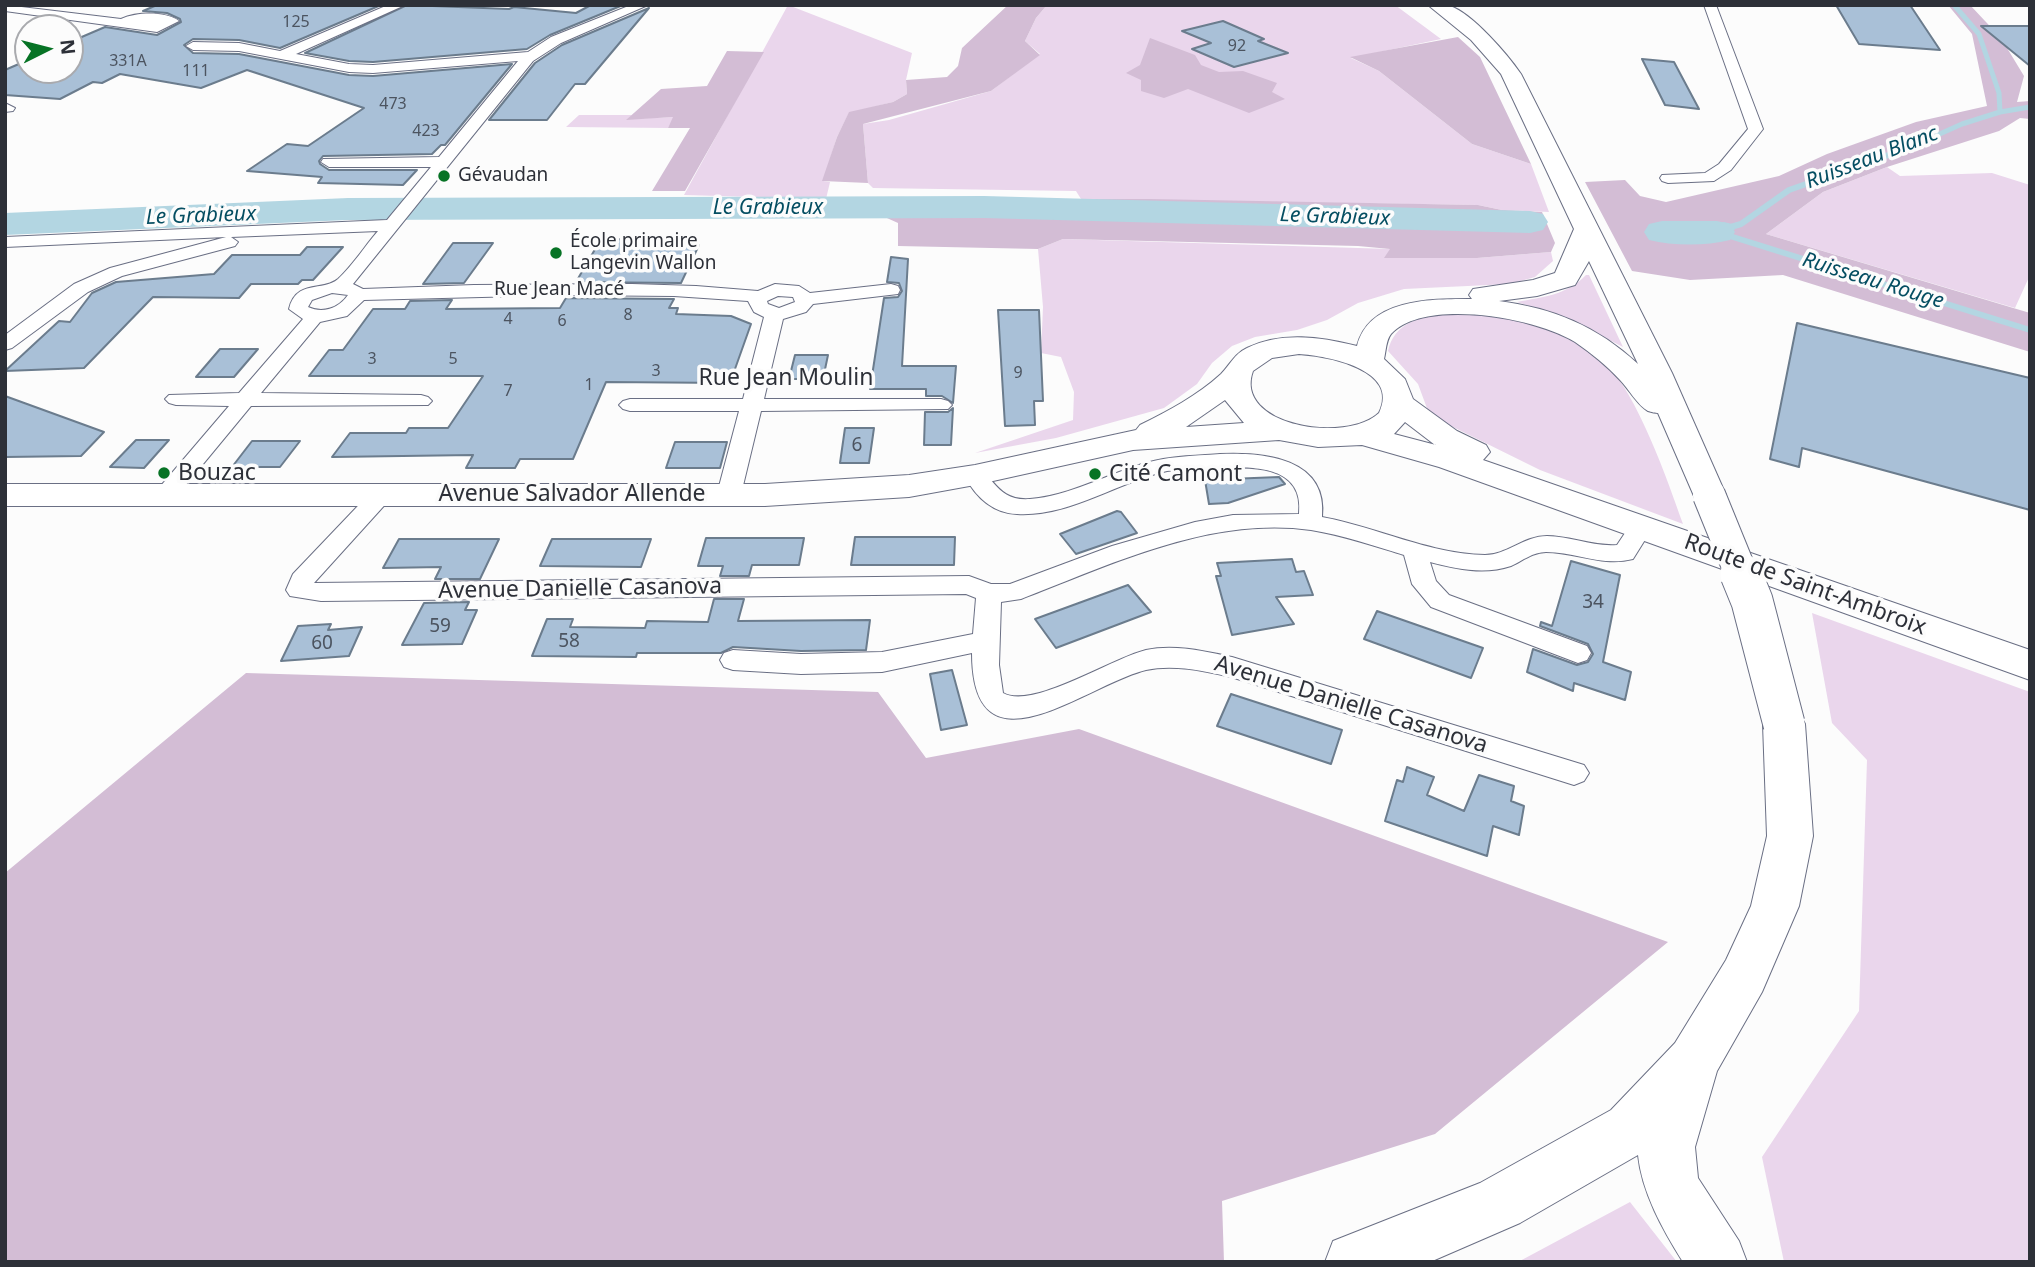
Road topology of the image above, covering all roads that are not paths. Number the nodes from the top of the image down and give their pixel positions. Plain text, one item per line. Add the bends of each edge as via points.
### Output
1 (399, 5) edge
2 (642, 5) edge
3 (1437, 5) edge
4 (1710, 5) edge
5 (5, 8) edge
6 (121, 24) dead end
7 (193, 46) dead end
8 (282, 55) junction
9 (530, 56) junction
10 (329, 162) dead end
11 (442, 162) junction
12 (1668, 178) dead end
13 (394, 222) junction
14 (271, 228) junction
15 (1586, 230) junction
16 (5, 242) edge
17 (891, 290) dead end
18 (349, 291) junction
19 (799, 291) junction
20 (760, 297) junction
21 (775, 313) junction
22 (5, 344) edge
23 (1299, 345) junction
24 (1369, 362) junction
25 (1234, 378) junction
26 (176, 399) dead end
27 (245, 399) junction
28 (421, 401) dead end
29 (752, 404) junction
30 (1400, 404) junction
31 (630, 405) dead end
32 (941, 405) dead end
33 (1281, 430) junction
34 (1363, 435) junction
35 (1133, 440) junction
36 (1689, 445) junction
37 (975, 475) junction
38 (167, 493) junction
39 (383, 493) junction
40 (5, 495) edge
41 (729, 495) junction
42 (1581, 505) junction
43 (1310, 522) junction
44 (1641, 527) junction
45 (1416, 549) junction
46 (989, 593) junction
47 (985, 641) junction
48 (1578, 653) dead end
49 (733, 660) dead end
50 (2030, 665) edge
51 (1574, 773) dead end
52 (1694, 1061) junction
53 (1354, 1262) edge
54 (1717, 1262) edge

1 - 8 street
2 - 9 street via 556,40
3 - 15 main road via 1465,23 1511,74
4 - 12 street via 1756,129 1725,167 1708,177
5 - 6 street
7 - 8 street via 239,47
8 - 9 street via 373,69
9 - 11 street
10 - 11 street
11 - 13 street
13 - 14 street
13 - 18 street
14 - 16 street
14 - 22 street via 260,235 116,272 81,288
15 - 23 main road via 1565,279 1499,295 1440,295 1374,310
15 - 36 main road
17 - 19 street
18 - 20 street, Rue Jean Macé via 653,290
18 - 27 street, Rue Jean Macé via 313,292 300,301 301,313 315,316
19 - 20 street, Rue Jean Macé via 775,290
19 - 21 street via 804,304
20 - 21 street via 759,307
21 - 29 street
23 - 24 main road via 1324,347
23 - 25 main road via 1255,355 1241,365
24 - 30 main road via 1387,374
24 - 36 main road via 1376,332 1392,317 1439,306 1503,308 1570,327 1610,352
25 - 33 main road via 1235,392 1244,407
25 - 35 main road, Avenue Salvador Allende via 1187,414
26 - 27 street
27 - 28 street
27 - 38 street
29 - 31 street, Rue Jean Moulin
29 - 32 street, Rue Jean Moulin
29 - 41 street
30 - 34 main road via 1382,428
30 - 42 main road, Route de Saint-Ambroix via 1446,438
33 - 34 main road via 1337,439
33 - 35 main road, Avenue Salvador Allende
34 - 42 main road, Route de Saint-Ambroix
35 - 37 main road, Avenue Salvador Allende
36 - 52 main road, bridge via 1752,601 1784,724 1790,836 1775,906 1744,976
37 - 41 main road, Avenue Salvador Allende via 909,486
37 - 43 street via 990,495 1013,507 1080,493 1164,465 1267,461 1296,476 1304,486 1311,501
38 - 39 main road, Avenue Salvador Allende
38 - 40 main road, Avenue Salvador Allende
39 - 41 main road, Avenue Salvador Allende
39 - 46 street, Avenue Danielle Casanova via 302,580 299,590 970,585
42 - 44 main road, Route de Saint-Ambroix
43 - 45 street, Avenue Danielle Casanova
43 - 46 street, Avenue Danielle Casanova via 1266,521 1193,529 1012,593
44 - 45 street, Avenue Danielle Casanova via 1624,553 1591,555 1556,544 1539,544 1506,563 1488,563
44 - 50 main road, Route de Saint-Ambroix
45 - 48 street via 1422,581 1440,601
46 - 47 street, Avenue Danielle Casanova
47 - 49 street via 882,662
47 - 51 street, Avenue Danielle Casanova via 987,687 1003,708 1033,708 1130,664 1176,658 1206,661
52 - 53 main road via 1630,1129 1500,1203
52 - 54 main road via 1666,1155 1684,1208

